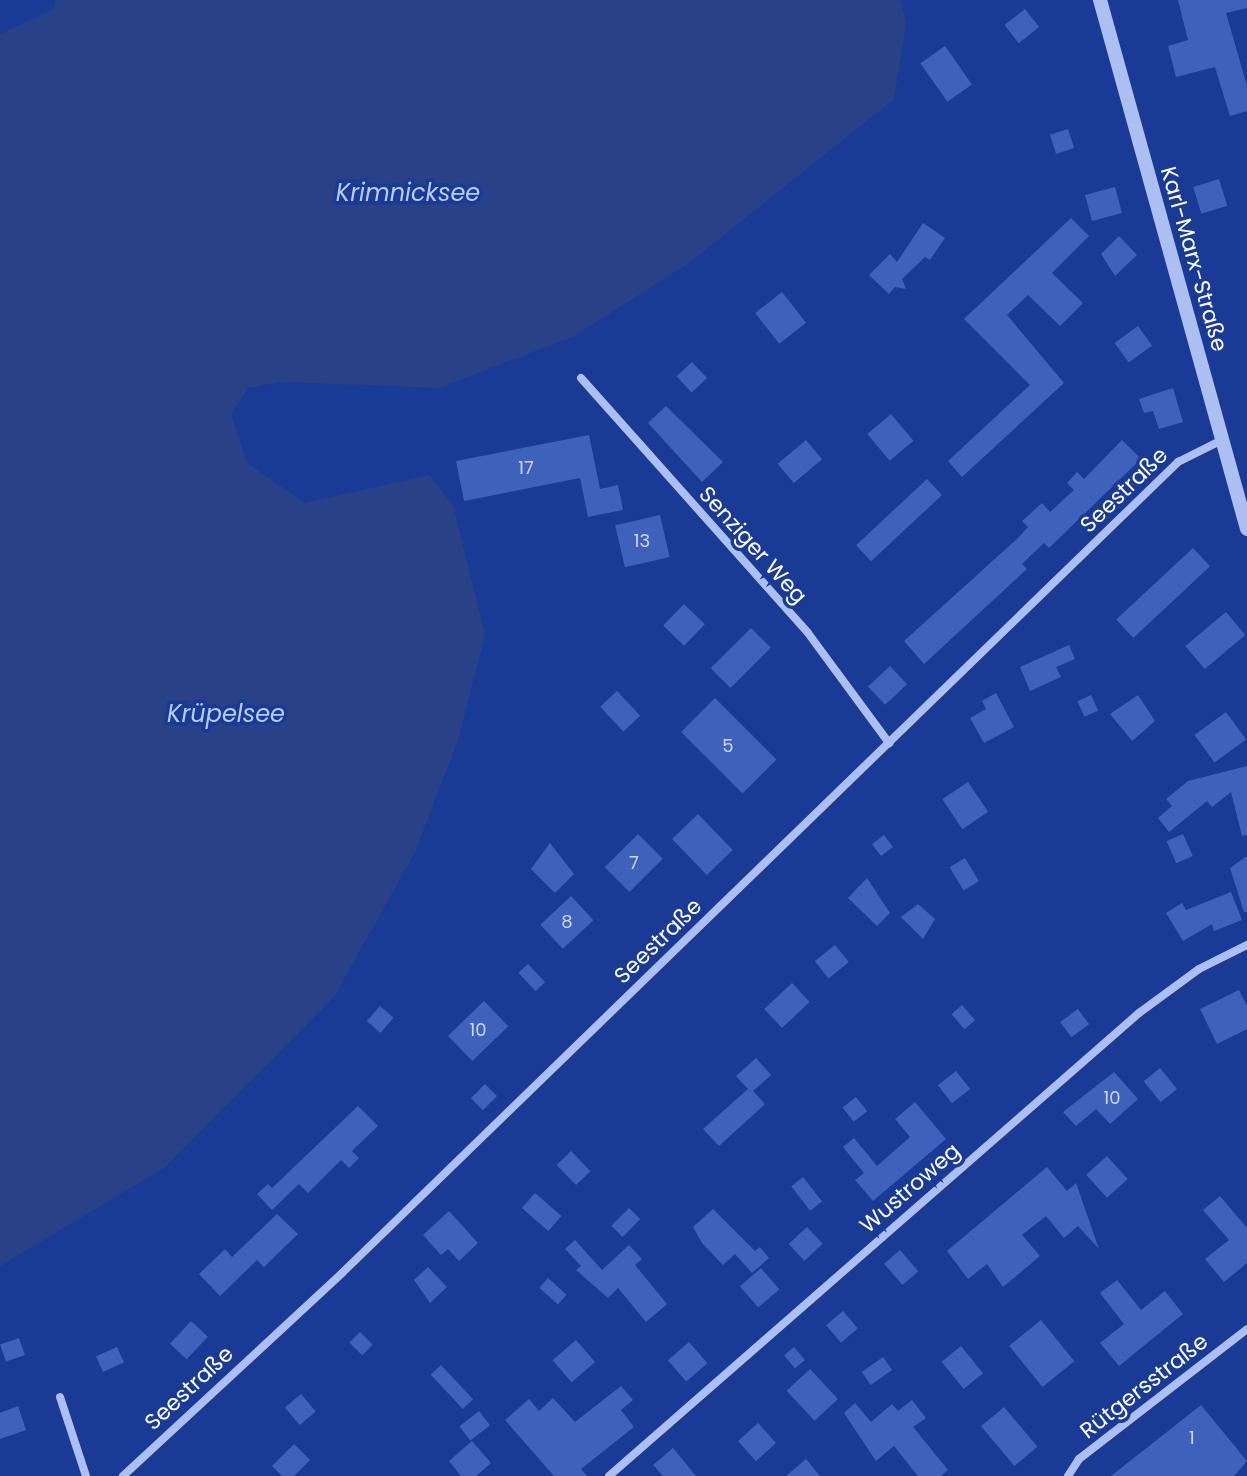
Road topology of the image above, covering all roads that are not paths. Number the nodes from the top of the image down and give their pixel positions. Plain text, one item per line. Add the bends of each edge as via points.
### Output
1 (1100, 0) edge
2 (581, 378) dead end
3 (1222, 440) junction
4 (1247, 529) edge
5 (889, 743) junction
6 (1247, 945) edge
7 (1247, 1329) edge
8 (60, 1397) dead end
9 (86, 1476) edge
10 (123, 1476) edge
11 (609, 1476) edge
12 (1068, 1476) edge

1 - 3 street, Karl-Marx-Straße
2 - 5 street, Senziger Weg via 808,633
3 - 4 street, Karl-Marx-Straße
3 - 5 street, Seestraße via 1178,462
5 - 10 street, Seestraße via 342,1273
6 - 11 street, Wustroweg via 1199,969 1139,1013
7 - 12 street, Rütgersstraße via 1079,1459
8 - 9 street

